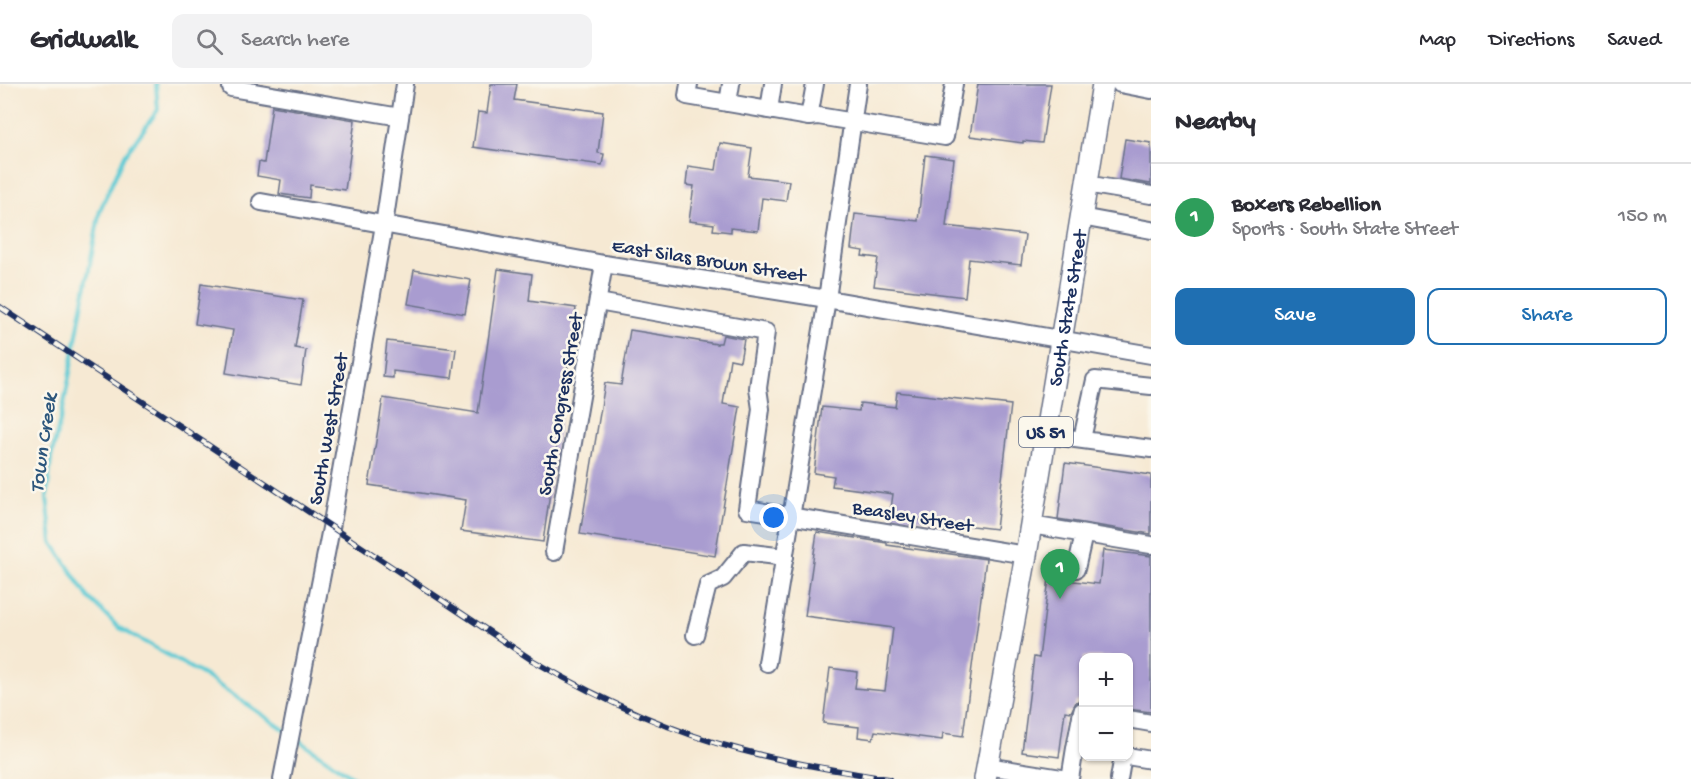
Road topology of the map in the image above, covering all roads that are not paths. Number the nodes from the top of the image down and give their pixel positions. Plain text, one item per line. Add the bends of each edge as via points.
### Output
1 (405, 84) edge
2 (689, 84) edge
3 (731, 84) edge
4 (773, 84) edge
5 (815, 84) edge
6 (858, 84) edge
7 (954, 84) edge
8 (1102, 84) edge
9 (1120, 84) edge
10 (231, 88) dead end
11 (1151, 90) edge
12 (728, 103) junction
13 (769, 110) junction
14 (399, 117) junction
15 (809, 117) junction
16 (852, 124) junction
17 (1086, 184) junction
18 (1151, 195) edge
19 (261, 202) dead end
20 (1081, 217) junction
21 (384, 225) junction
22 (1151, 230) edge
23 (604, 264) junction
24 (827, 299) junction
25 (598, 302) junction
26 (1060, 340) junction
27 (1151, 354) edge
28 (1151, 386) edge
29 (1045, 435) junction
30 (1082, 439) junction
31 (1151, 448) edge
32 (792, 516) junction
33 (1031, 525) junction
34 (1084, 534) junction
35 (1151, 545) edge
36 (554, 552) dead end
37 (1026, 555) junction
38 (785, 557) junction
39 (1076, 569) dead end
40 (695, 634) dead end
41 (767, 663) dead end
42 (1133, 720) edge
43 (1151, 723) edge
44 (1079, 748) edge
45 (1133, 757) edge
46 (1151, 760) edge
47 (1124, 761) edge
48 (986, 772) edge
49 (282, 778) edge
50 (1069, 779) edge
51 (1119, 779) edge

1 - 14 street, South West Street
2 - 12 street via 687,96
3 - 12 street
4 - 13 street
5 - 15 street
6 - 16 street
7 - 16 street via 945,137
8 - 17 main road, South State Street / US 51
9 - 11 street
10 - 14 street
12 - 13 street
13 - 15 street
14 - 21 street, South West Street
15 - 16 street
16 - 24 street
17 - 18 street
17 - 20 main road, South State Street / US 51
19 - 21 street, East Silas Brown Street
20 - 22 street
20 - 26 main road, South State Street / US 51
21 - 23 street, East Silas Brown Street
21 - 49 street, South West Street
23 - 24 street, East Silas Brown Street
23 - 25 street, South Congress Street
24 - 26 street, East Silas Brown Street
24 - 32 street
25 - 32 street, Beasley Street via 766,332 758,388 761,409 747,509
25 - 36 street, South Congress Street
26 - 27 street, East Silas Brown Street
26 - 29 main road, South State Street / US 51
28 - 30 street via 1095,380
29 - 30 street
29 - 33 main road, South State Street / US 51
30 - 31 street
32 - 37 street, Beasley Street
32 - 38 street
33 - 34 street
33 - 37 main road, South State Street / US 51
34 - 35 street
34 - 39 street
37 - 48 main road, South State Street / US 51
38 - 40 street via 744,552 723,578 708,585
38 - 41 street
42 - 43 street
44 - 50 street
45 - 46 street
47 - 51 street
48 - 50 street

